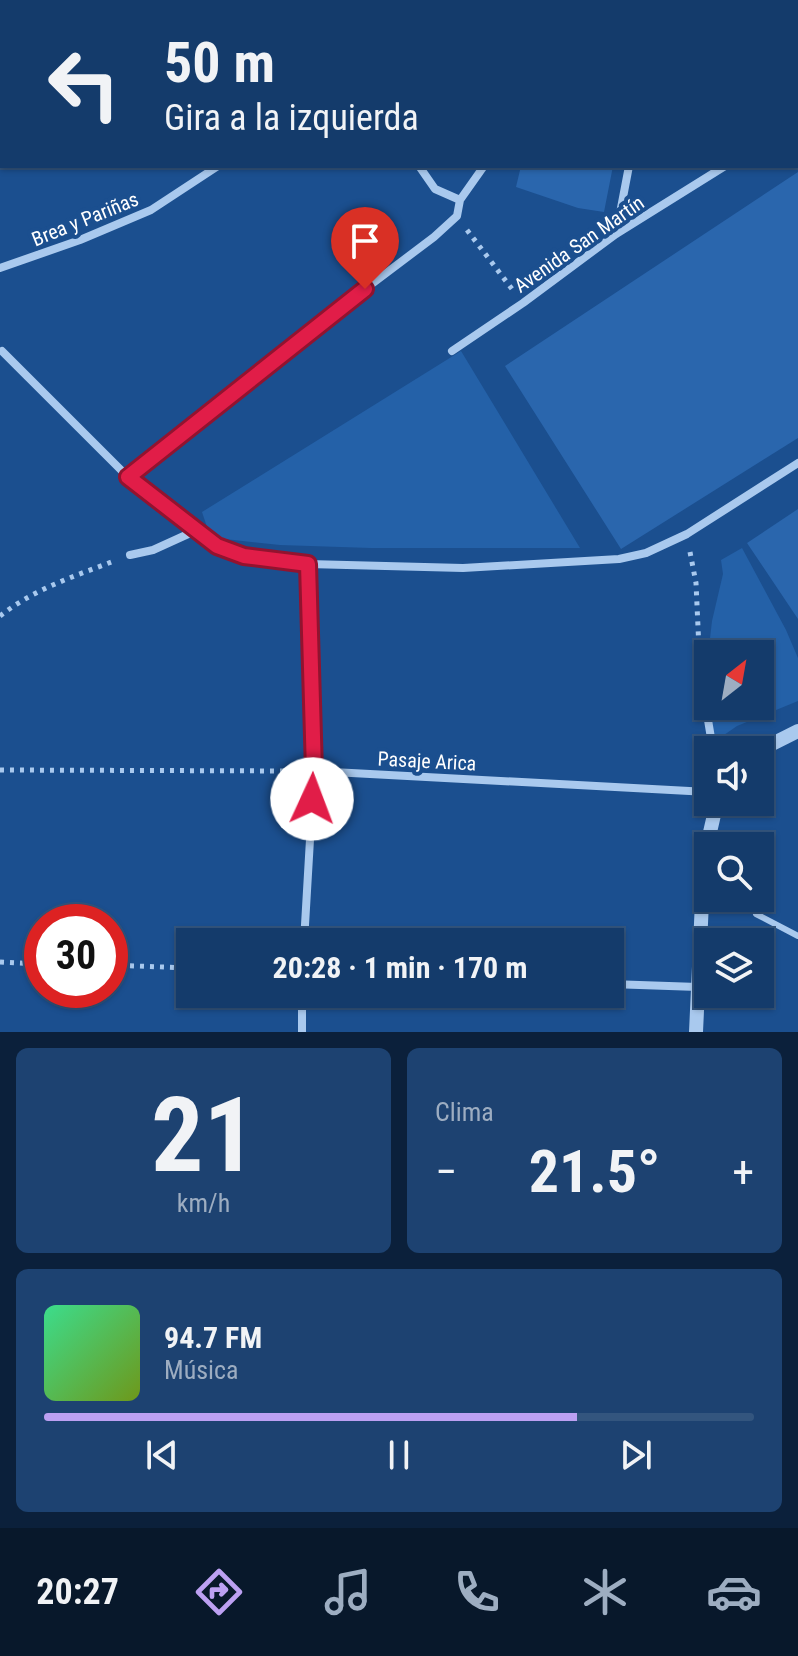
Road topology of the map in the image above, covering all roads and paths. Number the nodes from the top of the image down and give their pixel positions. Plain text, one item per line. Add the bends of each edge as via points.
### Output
1 (215, 168) edge
2 (420, 168) edge
3 (483, 168) edge
4 (629, 168) edge
5 (722, 168) edge
6 (460, 200) junction
7 (457, 216) junction
8 (616, 234) junction
9 (0, 268) edge
10 (523, 303) junction
11 (2, 351) edge
12 (452, 351) dead end
13 (798, 463) edge
14 (128, 477) junction
15 (197, 530) junction
16 (687, 534) junction
17 (130, 555) joint
18 (308, 564) junction
19 (0, 616) edge
20 (699, 640) edge
21 (798, 731) edge
22 (774, 743) edge
23 (0, 770) edge
24 (314, 771) junction
25 (694, 791) edge
26 (714, 816) edge
27 (756, 914) dead end
28 (305, 928) edge
29 (701, 928) edge
30 (798, 936) edge
31 (0, 962) edge
32 (24, 963) edge
33 (128, 966) edge
34 (176, 967) edge
35 (624, 984) edge
36 (694, 987) edge
37 (302, 1008) edge
38 (697, 1008) edge
39 (302, 1032) edge
40 (696, 1032) edge

1 - 9 street, Brea y Pariñas via 151,210
2 - 6 street via 435,189
3 - 6 street
4 - 8 street
5 - 8 street, Avenida San Martín
6 - 7 street
7 - 10 path
7 - 14 street
8 - 10 street, Avenida San Martín
10 - 12 street, Avenida San Martín
11 - 14 street
13 - 16 street
14 - 15 street
15 - 17 street
15 - 18 street via 217,546 244,556
16 - 18 street via 646,553 580,562 463,568
16 - 20 path
17 - 19 path via 56,583
18 - 24 street
21 - 22 street
23 - 24 path
24 - 25 street, Pasaje Arica
24 - 28 street
26 - 29 street via 704,858
27 - 30 lane
31 - 32 path
33 - 34 path
35 - 36 street
37 - 39 street
38 - 40 street

